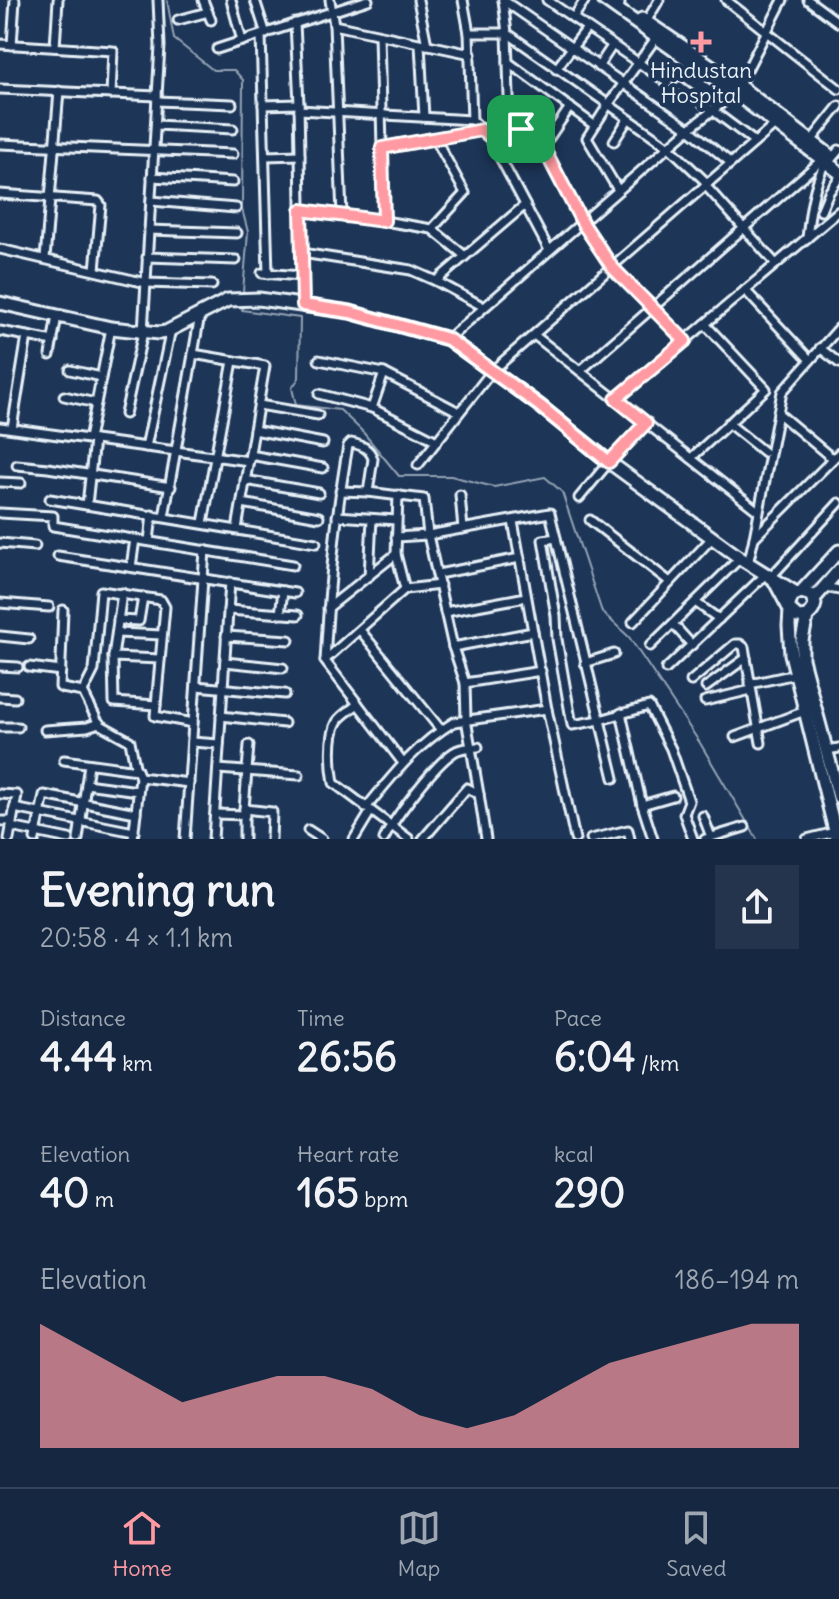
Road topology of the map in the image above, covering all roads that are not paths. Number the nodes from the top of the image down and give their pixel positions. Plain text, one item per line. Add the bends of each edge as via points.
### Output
1 (14, 0) edge
2 (25, 0) edge
3 (58, 0) edge
4 (158, 0) edge
5 (203, 0) edge
6 (231, 0) edge
7 (255, 0) edge
8 (330, 0) edge
9 (368, 0) edge
10 (418, 0) edge
11 (463, 0) edge
12 (503, 0) edge
13 (547, 0) edge
14 (585, 0) edge
15 (604, 0) edge
16 (659, 0) edge
17 (726, 0) edge
18 (783, 0) edge
19 (808, 0) edge
20 (618, 1) edge
21 (333, 11) junction
22 (839, 11) edge
23 (573, 18) junction
24 (178, 20) dead end
25 (646, 22) junction
26 (837, 22) edge
27 (295, 23) junction
28 (334, 25) junction
29 (587, 28) junction
30 (766, 31) junction
31 (469, 33) junction
32 (507, 33) junction
33 (263, 34) junction
34 (379, 35) junction
35 (656, 38) junction
36 (242, 41) junction
37 (0, 44) edge
38 (424, 44) junction
39 (12, 45) junction
40 (612, 46) junction
41 (55, 47) junction
42 (217, 49) dead end
43 (571, 49) junction
44 (471, 54) junction
45 (508, 62) junction
46 (638, 63) junction
47 (598, 67) junction
48 (556, 69) junction
49 (623, 83) junction
50 (668, 83) dead end
51 (680, 86) dead end
52 (0, 89) edge
53 (839, 89) edge
54 (737, 90) junction
55 (59, 91) junction
56 (111, 94) junction
57 (157, 99) junction
58 (232, 104) dead end
59 (263, 105) junction
60 (608, 105) junction
61 (839, 106) edge
62 (299, 107) junction
63 (570, 107) junction
64 (713, 109) junction
65 (338, 112) junction
66 (381, 115) junction
67 (424, 117) junction
68 (628, 119) junction
69 (472, 120) junction
70 (776, 124) junction
71 (156, 125) junction
72 (594, 125) junction
73 (510, 128) junction
74 (233, 129) dead end
75 (689, 129) junction
76 (485, 132) junction
77 (539, 139) junction
78 (436, 140) junction
79 (614, 141) dead end
80 (811, 141) junction
81 (755, 142) junction
82 (0, 144) edge
83 (54, 146) junction
84 (669, 147) junction
85 (382, 148) junction
86 (154, 151) junction
87 (233, 154) dead end
88 (300, 155) junction
89 (265, 156) junction
90 (831, 159) edge
91 (731, 163) junction
92 (839, 172) edge
93 (152, 177) junction
94 (839, 178) edge
95 (233, 182) dead end
96 (706, 184) junction
97 (618, 190) junction
98 (0, 194) edge
99 (50, 198) junction
100 (151, 201) junction
101 (525, 205) junction
102 (236, 208) dead end
103 (301, 210) junction
104 (821, 211) dead end
105 (839, 211) edge
106 (342, 215) junction
107 (384, 221) junction
108 (582, 222) junction
109 (743, 228) junction
110 (432, 229) junction
111 (149, 230) junction
112 (237, 233) dead end
113 (807, 238) junction
114 (0, 249) edge
115 (549, 250) junction
116 (302, 253) junction
117 (465, 256) junction
118 (147, 257) junction
119 (45, 259) junction
120 (236, 260) dead end
121 (776, 264) junction
122 (612, 267) junction
123 (95, 270) junction
124 (302, 276) junction
125 (436, 281) junction
126 (146, 283) junction
127 (212, 285) dead end
128 (745, 290) junction
129 (0, 303) edge
130 (303, 305) junction
131 (484, 307) junction
132 (652, 308) junction
133 (201, 313) junction
134 (57, 316) junction
135 (705, 324) junction
136 (111, 328) junction
137 (839, 328) edge
138 (171, 329) junction
139 (1, 331) edge
140 (143, 332) junction
141 (534, 335) junction
142 (27, 336) junction
143 (448, 339) junction
144 (53, 341) junction
145 (685, 341) junction
146 (0, 342) edge
147 (820, 348) junction
148 (193, 354) junction
149 (50, 355) dead end
150 (319, 360) dead end
151 (810, 360) junction
152 (233, 361) junction
153 (839, 363) edge
154 (70, 370) dead end
155 (492, 371) junction
156 (580, 371) junction
157 (384, 373) junction
158 (101, 377) junction
159 (319, 394) dead end
160 (64, 396) dead end
161 (616, 399) junction
162 (96, 403) junction
163 (259, 405) junction
164 (372, 408) junction
165 (459, 412) junction
166 (778, 413) junction
167 (125, 414) dead end
168 (318, 415) dead end
169 (646, 423) junction
170 (728, 423) junction
171 (0, 427) edge
172 (12, 428) junction
173 (254, 430) junction
174 (92, 439) junction
175 (437, 441) junction
176 (323, 443) dead end
177 (146, 447) junction
178 (176, 451) junction
179 (764, 452) dead end
180 (836, 456) edge
181 (215, 457) junction
182 (249, 458) junction
183 (691, 458) junction
184 (609, 462) junction
185 (17, 465) dead end
186 (418, 465) dead end
187 (323, 468) dead end
188 (90, 475) junction
189 (245, 480) junction
190 (0, 482) edge
191 (21, 483) dead end
192 (171, 487) junction
193 (340, 491) junction
194 (368, 492) junction
195 (319, 493) dead end
196 (398, 495) junction
197 (460, 495) dead end
198 (579, 498) dead end
199 (50, 499) dead end
200 (242, 503) junction
201 (839, 503) edge
202 (87, 505) junction
203 (758, 511) junction
204 (0, 513) edge
205 (152, 515) junction
206 (337, 516) junction
207 (164, 517) junction
208 (319, 517) dead end
209 (372, 519) junction
210 (396, 520) junction
211 (590, 520) dead end
212 (513, 521) junction
213 (203, 523) junction
214 (237, 529) junction
215 (463, 529) junction
216 (428, 535) junction
217 (396, 537) junction
218 (556, 538) junction
219 (712, 538) junction
220 (754, 538) junction
221 (135, 539) junction
222 (149, 541) junction
223 (0, 543) edge
224 (316, 543) dead end
225 (35, 546) dead end
226 (205, 550) junction
227 (839, 551) edge
228 (396, 554) junction
229 (58, 556) dead end
230 (520, 558) junction
231 (744, 561) junction
232 (293, 565) dead end
233 (131, 567) junction
234 (839, 570) edge
235 (438, 574) junction
236 (369, 576) junction
237 (203, 578) junction
238 (770, 578) junction
239 (230, 582) junction
240 (670, 582) junction
241 (440, 585) junction
242 (824, 587) junction
243 (405, 589) junction
244 (839, 590) edge
245 (283, 591) junction
246 (799, 592) junction
247 (122, 593) junction
248 (295, 593) dead end
249 (143, 597) junction
250 (526, 597) junction
251 (814, 599) junction
252 (695, 602) junction
253 (0, 603) edge
254 (49, 607) dead end
255 (328, 608) junction
256 (790, 608) junction
257 (63, 610) dead end
258 (228, 610) junction
259 (445, 612) junction
260 (280, 614) junction
261 (298, 615) dead end
262 (807, 616) junction
263 (719, 619) junction
264 (99, 622) junction
265 (633, 622) dead end
266 (673, 624) junction
267 (118, 625) junction
268 (360, 630) junction
269 (533, 632) junction
270 (162, 635) junction
271 (0, 636) edge
272 (226, 636) junction
273 (29, 639) dead end
274 (289, 640) dead end
275 (692, 645) junction
276 (650, 646) dead end
277 (453, 647) junction
278 (614, 654) dead end
279 (113, 657) junction
280 (746, 658) junction
281 (160, 659) junction
282 (325, 661) junction
283 (225, 662) junction
284 (585, 663) junction
285 (0, 666) edge
286 (18, 667) dead end
287 (29, 667) dead end
288 (283, 668) dead end
289 (666, 669) dead end
290 (61, 671) junction
291 (541, 671) junction
292 (796, 674) junction
293 (691, 681) dead end
294 (465, 683) junction
295 (196, 686) junction
296 (706, 687) dead end
297 (751, 687) junction
298 (223, 689) junction
299 (83, 692) junction
300 (285, 694) dead end
301 (0, 697) edge
302 (15, 698) dead end
303 (705, 701) dead end
304 (358, 704) junction
305 (156, 705) junction
306 (547, 709) junction
307 (805, 711) junction
308 (621, 713) junction
309 (221, 716) junction
310 (466, 719) junction
311 (600, 720) junction
312 (99, 723) junction
313 (193, 723) junction
314 (284, 723) dead end
315 (0, 727) edge
316 (18, 727) dead end
317 (758, 728) junction
318 (45, 730) dead end
319 (441, 730) junction
320 (735, 737) dead end
321 (192, 742) junction
322 (761, 743) dead end
323 (219, 744) junction
324 (249, 745) dead end
325 (474, 747) junction
326 (833, 749) edge
327 (64, 760) dead end
328 (403, 763) junction
329 (89, 764) junction
330 (218, 769) junction
331 (247, 771) junction
332 (138, 774) junction
333 (299, 775) dead end
334 (614, 778) dead end
335 (189, 783) junction
336 (86, 784) junction
337 (138, 791) junction
338 (0, 794) edge
339 (479, 794) junction
340 (673, 796) dead end
341 (836, 797) edge
342 (83, 802) junction
343 (642, 805) junction
344 (14, 808) junction
345 (368, 809) junction
346 (244, 812) junction
347 (40, 813) junction
348 (136, 813) junction
349 (215, 814) junction
350 (703, 816) dead end
351 (0, 821) edge
352 (81, 821) junction
353 (12, 824) junction
354 (390, 825) junction
355 (745, 827) dead end
356 (308, 830) dead end
357 (133, 835) edge
358 (36, 836) edge
359 (729, 836) edge
360 (837, 836) edge
361 (708, 838) edge
362 (9, 839) edge
363 (69, 839) edge
364 (78, 839) edge
365 (185, 839) edge
366 (195, 839) edge
367 (213, 839) edge
368 (244, 839) edge
369 (271, 839) edge
370 (322, 839) edge
371 (354, 839) edge
372 (384, 839) edge
373 (409, 839) edge
374 (423, 839) edge
375 (486, 839) edge
376 (575, 839) edge
377 (591, 839) edge
378 (630, 839) edge
379 (653, 839) edge
380 (693, 839) edge
381 (807, 839) edge

1 - 2 street
1 - 39 street
3 - 41 street
4 - 57 street
5 - 24 street via 209,16
6 - 36 street
7 - 33 street
8 - 21 street
9 - 21 street
10 - 38 street
11 - 31 street
12 - 32 street
12 - 43 street
13 - 23 street
14 - 23 street
15 - 35 main road
16 - 25 street
17 - 30 street
18 - 30 street
19 - 26 street
20 - 25 main road
21 - 27 street
21 - 28 street
22 - 26 street
23 - 29 street
25 - 54 main road
27 - 33 street
27 - 62 street
28 - 34 street
28 - 65 street
29 - 40 street
29 - 43 street
30 - 53 street
30 - 54 street
31 - 32 street
31 - 44 street
32 - 45 street
32 - 48 street
33 - 36 street
33 - 59 street
34 - 38 street
34 - 66 street
35 - 46 street
35 - 54 main road
36 - 42 street
37 - 39 street
38 - 44 street
38 - 67 street
39 - 41 street
40 - 46 street
40 - 47 street
41 - 56 street via 113,51
43 - 47 street
43 - 48 street
44 - 69 street
45 - 63 street
45 - 73 street
46 - 49 street
46 - 50 street
47 - 49 street
48 - 60 street
49 - 60 street
49 - 75 street
51 - 64 street
52 - 55 street
54 - 64 street
54 - 70 main road
54 - 80 main road
55 - 56 street
55 - 83 street
56 - 57 street
57 - 58 street
57 - 71 street
59 - 62 street
59 - 89 street
60 - 68 street
60 - 72 street
61 - 80 street
62 - 65 street
62 - 88 street
63 - 72 street
63 - 77 street via 549,138
64 - 75 street
64 - 81 street
65 - 66 street
65 - 106 street
66 - 67 street
66 - 85 street
67 - 69 street
68 - 79 street
68 - 84 street
69 - 76 street
70 - 81 street
70 - 90 main road
71 - 74 street
71 - 86 street
72 - 97 street via 587,138
73 - 76 street
73 - 77 street
75 - 84 street
75 - 91 street
76 - 78 street
76 - 101 street
77 - 108 street
78 - 85 street
78 - 110 street via 465,193
80 - 90 main road
81 - 91 street
82 - 83 street
83 - 86 street
83 - 99 street
84 - 96 street
84 - 97 street
85 - 107 street
86 - 87 street
86 - 93 street
88 - 89 street
88 - 103 street
89 - 124 street via 265,274
90 - 92 main road
90 - 109 street
90 - 113 street via 817,179
91 - 96 street
93 - 95 street
93 - 100 street
94 - 104 street
96 - 109 street
96 - 122 street
97 - 108 street
98 - 99 street
99 - 119 street
99 - 123 street via 101,205
100 - 102 street
100 - 111 street
101 - 115 street
101 - 117 street
103 - 106 street
103 - 116 street
105 - 113 street
106 - 107 street
107 - 110 street
108 - 115 street
108 - 122 street
109 - 121 street
109 - 132 street
110 - 117 street
111 - 112 street
111 - 118 street
113 - 121 street
114 - 119 street
115 - 131 street
116 - 124 street
116 - 125 street via 411,270
117 - 125 street
118 - 120 street
118 - 126 street
119 - 123 street
121 - 128 street
122 - 132 street
122 - 141 street
123 - 126 street
124 - 130 street
125 - 131 street
126 - 127 street
126 - 140 street
128 - 135 street
128 - 151 street
129 - 134 main road
130 - 133 main road via 228,300
130 - 143 main road
131 - 143 street
132 - 145 street
132 - 156 street
133 - 138 main road
133 - 148 street
134 - 136 main road
134 - 144 street
135 - 145 street
135 - 170 street via 766,389
136 - 140 main road
136 - 158 street
137 - 147 street
138 - 140 main road
138 - 177 street
139 - 142 street
139 - 146 street
140 - 167 street
141 - 155 street
141 - 156 street
142 - 144 street
142 - 172 street
143 - 155 main road
144 - 149 street
145 - 161 street
147 - 151 street
147 - 153 street
148 - 152 street
148 - 178 street
150 - 157 street
151 - 166 street via 782,392
152 - 163 street via 265,366
152 - 181 street
154 - 158 street
155 - 165 street
155 - 184 main road
156 - 161 street
157 - 164 street
157 - 165 street
158 - 162 street
159 - 164 street
160 - 162 street
161 - 169 street
162 - 174 street
163 - 168 street
163 - 173 street
164 - 175 street
165 - 175 street
166 - 180 street
166 - 203 street
169 - 183 street
169 - 184 street
170 - 179 street
170 - 183 street
171 - 172 street
172 - 174 street
173 - 176 street
173 - 182 street
174 - 177 street
174 - 188 street
175 - 186 street
177 - 178 street
178 - 181 street
178 - 192 street
180 - 220 street
181 - 182 street
181 - 213 street
182 - 187 street
182 - 189 street
183 - 203 street
184 - 198 street
184 - 219 main road
185 - 188 street
188 - 192 street
188 - 202 street
189 - 195 street
189 - 200 street
190 - 191 street
192 - 207 street
193 - 194 street
193 - 194 street via 351,443 372,454
193 - 206 street
194 - 196 street
196 - 210 street
196 - 216 street via 424,499
197 - 215 street
199 - 202 street
200 - 208 street
200 - 214 street
201 - 238 street
202 - 205 street
203 - 220 street
204 - 221 street via 53,516 53,526
205 - 207 street
205 - 222 street
206 - 209 street
206 - 255 street
207 - 213 street
209 - 210 street
209 - 236 street
210 - 217 street
211 - 240 street
212 - 215 street
212 - 218 street via 550,513
212 - 230 street
213 - 214 street
214 - 224 street
215 - 216 street
216 - 217 street
216 - 235 street
217 - 228 street
218 - 284 street
218 - 311 street via 543,540 572,725
219 - 231 main road
219 - 240 street
220 - 231 street
221 - 222 street
221 - 233 street
222 - 226 street
223 - 225 street
226 - 232 street
226 - 237 street
227 - 246 main road
228 - 236 street
228 - 243 street
229 - 233 street
230 - 235 street
230 - 250 street
231 - 238 main road
231 - 252 street
233 - 237 street
234 - 242 main road
235 - 241 street
236 - 255 street
237 - 239 street
237 - 295 street
238 - 246 main road
238 - 256 main road
238 - 263 street
239 - 245 street
239 - 258 street
240 - 265 street
241 - 243 street
241 - 259 street
242 - 244 street
242 - 251 main road
243 - 268 street
245 - 248 street
245 - 260 street
246 - 251 main road
246 - 256 main road via 792,596
247 - 249 street
247 - 264 street via 101,591
247 - 267 street
249 - 267 street via 139,621
249 - 270 street via 164,602
250 - 259 street
250 - 269 street
251 - 262 main road
252 - 263 street
252 - 266 street
253 - 254 street
255 - 282 street
256 - 262 main road via 798,617
256 - 292 main road
257 - 290 street
258 - 260 street
258 - 272 street
259 - 277 street
260 - 261 street
262 - 326 main road via 802,659
263 - 275 street
264 - 267 street
264 - 299 street via 94,670
266 - 275 street
266 - 276 street
267 - 270 street
267 - 279 street
268 - 282 street
268 - 319 street
269 - 277 street
269 - 291 street
270 - 281 street
271 - 273 street
272 - 274 street
272 - 283 street
275 - 289 street
277 - 294 street
278 - 284 street
279 - 281 street
279 - 305 street via 114,702
280 - 293 street via 744,647 735,644
280 - 296 street
280 - 297 street
281 - 305 street
282 - 304 street
283 - 288 street
283 - 298 street
284 - 311 street
285 - 286 street
287 - 290 street
290 - 299 street via 61,688
291 - 294 street
291 - 306 street
292 - 297 street
292 - 307 main road
294 - 310 street
295 - 298 street
295 - 313 street
297 - 303 street
297 - 317 street
298 - 300 street
298 - 309 street
299 - 312 street
301 - 302 street
304 - 328 street
304 - 345 street via 337,722 332,770 334,783
305 - 313 street via 155,716
306 - 310 street
306 - 376 street
307 - 317 street
307 - 341 main road
308 - 311 street
308 - 343 street
308 - 380 street via 650,707 689,801 684,814
309 - 314 street
309 - 323 street
310 - 319 street
310 - 325 street
311 - 334 street
312 - 318 street
312 - 332 street via 130,741
313 - 321 street
315 - 316 street
317 - 320 street
317 - 322 street
319 - 328 street
321 - 323 street
321 - 335 street
323 - 330 street
324 - 331 street
325 - 339 street
325 - 354 street via 459,749 446,759
326 - 341 main road
327 - 329 street
328 - 345 street
329 - 332 street
329 - 336 street
330 - 331 street
330 - 349 street
331 - 333 street
331 - 346 street
332 - 335 street
332 - 337 street
335 - 365 street
336 - 337 street
336 - 342 street
337 - 348 street
338 - 344 street via 17,795
339 - 374 street via 467,788
339 - 375 street
340 - 343 street
341 - 360 main road
342 - 347 street via 44,795
342 - 348 street
342 - 352 street
343 - 379 street
344 - 347 street
344 - 353 street
345 - 354 street
345 - 371 street
346 - 349 street
346 - 368 street
346 - 369 street via 272,812
347 - 352 street
347 - 358 street
348 - 357 street
349 - 367 street
350 - 361 street
351 - 353 street
352 - 357 street
352 - 364 street
353 - 358 street
353 - 362 street
354 - 372 street
354 - 373 street
355 - 359 street
356 - 370 street
358 - 363 street
359 - 361 street
360 - 381 street
365 - 366 street
377 - 378 street via 628,830

